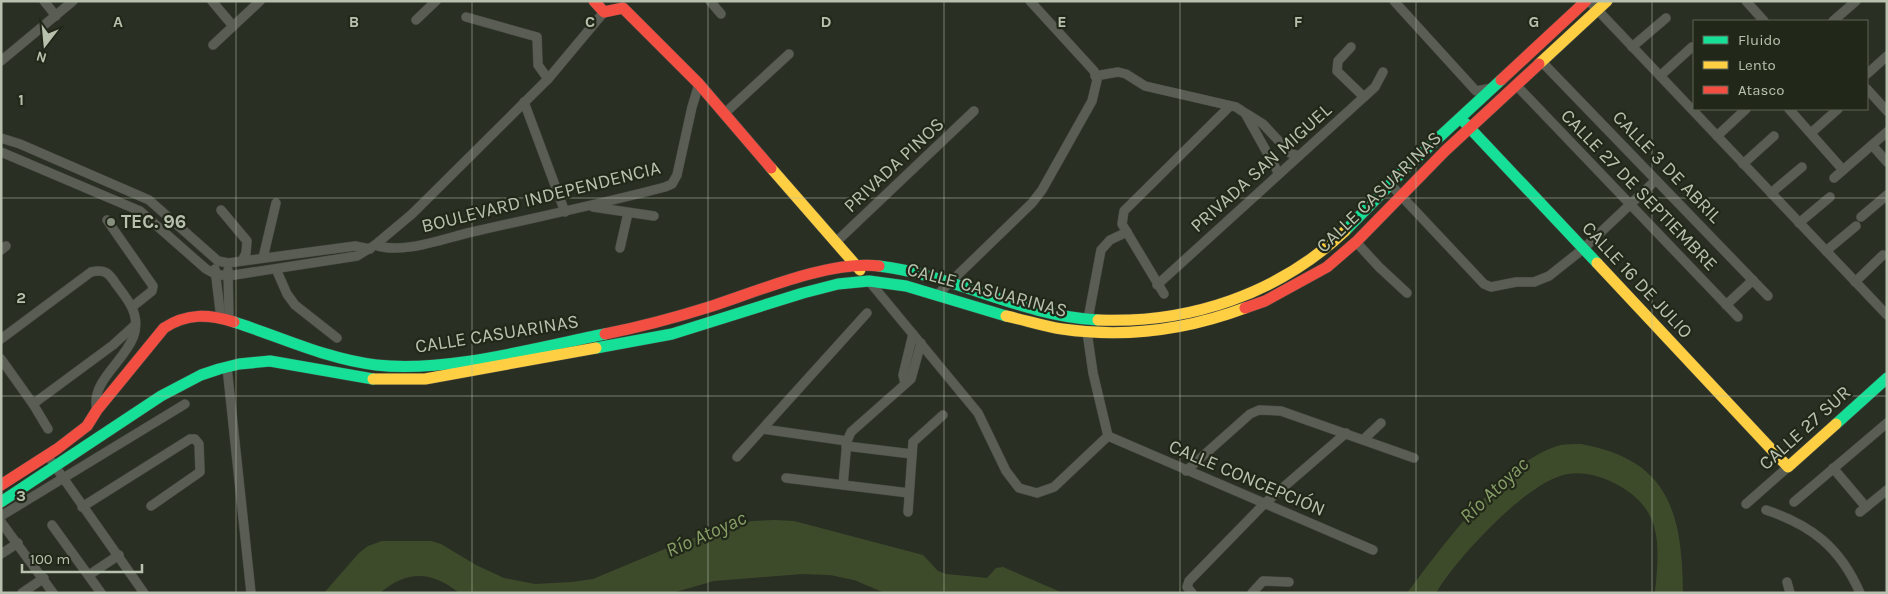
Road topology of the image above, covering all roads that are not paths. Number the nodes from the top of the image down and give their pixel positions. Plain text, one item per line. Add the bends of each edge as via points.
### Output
1 (44, 1) edge
2 (73, 1) edge
3 (212, 1) edge
4 (260, 1) edge
5 (436, 1) edge
6 (594, 1) edge
7 (710, 1) edge
8 (1030, 1) edge
9 (1394, 1) edge
10 (1607, 1) edge
11 (1746, 1) edge
12 (1856, 1) edge
13 (624, 4) edge
14 (1591, 4) edge
15 (604, 12) junction
16 (721, 14) dead end
17 (56, 16) junction
18 (466, 17) dead end
19 (1666, 18) dead end
20 (416, 20) dead end
21 (1763, 20) edge
22 (1834, 20) edge
23 (233, 26) junction
24 (213, 45) dead end
25 (1632, 47) junction
26 (1692, 47) dead end
27 (1351, 48) dead end
28 (789, 54) dead end
29 (1887, 56) edge
30 (1, 61) edge
31 (1542, 62) junction
32 (1383, 72) dead end
33 (1868, 73) edge
34 (1095, 76) junction
35 (1660, 76) junction
36 (548, 79) junction
37 (700, 84) junction
38 (1516, 86) junction
39 (1494, 87) junction
40 (1868, 90) edge
41 (1364, 97) junction
42 (524, 102) junction
43 (1691, 102) edge
44 (1229, 107) junction
45 (1697, 110) edge
46 (1745, 110) edge
47 (1790, 110) edge
48 (1837, 110) edge
49 (1887, 110) edge
50 (974, 111) dead end
51 (725, 113) junction
52 (1245, 113) junction
53 (1460, 118) junction
54 (1470, 129) junction
55 (1887, 132) edge
56 (1811, 133) junction
57 (1717, 136) junction
58 (1774, 136) dead end
59 (1, 138) edge
60 (1872, 145) junction
61 (1, 152) edge
62 (1299, 156) junction
63 (1887, 162) edge
64 (1743, 164) junction
65 (1802, 167) dead end
66 (1843, 170) junction
67 (1280, 174) junction
68 (1834, 178) dead end
69 (1656, 180) junction
70 (1390, 184) junction
71 (1771, 193) junction
72 (1401, 195) junction
73 (1887, 195) edge
74 (1830, 197) dead end
75 (276, 203) dead end
76 (1630, 205) junction
77 (588, 207) junction
78 (221, 210) dead end
79 (564, 212) junction
80 (628, 213) junction
81 (654, 216) dead end
82 (1861, 217) dead end
83 (107, 220) dead end
84 (1799, 223) junction
85 (1856, 226) dead end
86 (1127, 232) junction
87 (836, 242) junction
88 (1356, 242) junction
89 (373, 247) junction
90 (620, 248) dead end
91 (1583, 249) junction
92 (1826, 251) junction
93 (1883, 255) dead end
94 (263, 258) junction
95 (213, 259) junction
96 (242, 261) junction
97 (228, 263) junction
98 (856, 265) junction
99 (276, 269) junction
100 (216, 274) junction
101 (228, 276) junction
102 (1753, 280) junction
103 (869, 281) junction
104 (1855, 282) junction
105 (947, 283) junction
106 (1157, 285) junction
107 (1407, 293) dead end
108 (1164, 294) dead end
109 (937, 295) junction
110 (1768, 296) dead end
111 (1726, 305) junction
112 (132, 307) junction
113 (1885, 310) edge
114 (868, 313) dead end
115 (1738, 317) dead end
116 (1088, 319) junction
117 (225, 320) junction
118 (135, 325) junction
119 (1088, 332) junction
120 (913, 334) junction
121 (337, 338) dead end
122 (1, 339) edge
123 (921, 343) junction
124 (1, 359) edge
125 (345, 359) junction
126 (227, 367) junction
127 (332, 373) junction
128 (1887, 378) edge
129 (905, 384) junction
130 (34, 404) junction
131 (185, 404) dead end
132 (97, 410) junction
133 (943, 416) dead end
134 (1381, 423) dead end
135 (1887, 423) edge
136 (48, 429) dead end
137 (763, 429) junction
138 (1346, 433) junction
139 (1108, 436) junction
140 (1364, 439) junction
141 (847, 444) junction
142 (912, 454) junction
143 (48, 456) junction
144 (737, 458) dead end
145 (1414, 458) dead end
146 (55, 466) junction
147 (1788, 467) junction
148 (1833, 468) junction
149 (1186, 470) junction
150 (63, 478) junction
151 (786, 478) dead end
152 (30, 483) junction
153 (843, 484) junction
154 (1, 485) edge
155 (1887, 490) edge
156 (909, 493) junction
157 (1, 502) edge
158 (1794, 502) dead end
159 (1264, 504) junction
160 (1746, 504) dead end
161 (150, 506) dead end
162 (82, 507) junction
163 (1766, 510) dead end
164 (908, 512) dead end
165 (1, 515) edge
166 (1, 522) edge
167 (52, 526) dead end
168 (18, 543) junction
169 (1373, 550) dead end
170 (1, 554) edge
171 (119, 555) junction
172 (89, 575) junction
173 (44, 578) junction
174 (1289, 582) dead end
175 (1787, 582) dead end
176 (1190, 590) edge
177 (22, 593) edge
178 (53, 593) edge
179 (101, 593) edge
180 (144, 593) edge
181 (251, 593) edge
182 (1252, 593) edge
183 (1790, 593) edge
184 (1860, 593) edge

1 - 17 street
2 - 17 street
3 - 23 street
4 - 23 street
5 - 20 street
6 - 15 main road
7 - 16 street
8 - 34 street via 1088,62
9 - 39 street via 1476,91
10 - 14 main road, CALLE CASUARINAS
11 - 21 street
12 - 22 street
13 - 15 main road
13 - 37 main road, CALLE CASUARINAS
14 - 25 street
14 - 31 main road, CALLE CASUARINAS
14 - 39 main road, CALLE CASUARINAS
15 - 36 street, BOULEVARD INDEPENDENCIA
17 - 30 street
18 - 36 street via 537,37 538,66
19 - 25 street
23 - 24 street
25 - 35 street
26 - 35 street
27 - 41 street via 1338,61 1337,71
28 - 51 street
29 - 33 street
31 - 38 main road, CALLE CASUARINAS
31 - 69 street, CALLE 3 DE ABRIL
32 - 41 street, PRIVADA SAN MIGUEL via 1375,87
34 - 44 street via 1118,72 1145,86 1173,90
34 - 105 street via 1092,101 1042,190
35 - 43 street
36 - 42 street, BOULEVARD INDEPENDENCIA
37 - 51 main road, CALLE CASUARINAS
37 - 77 street, BOULEVARD INDEPENDENCIA via 672,184
38 - 54 main road, CALLE CASUARINAS
38 - 76 street, CALLE 27 DE SEPTIEMBRE
39 - 53 main road, CALLE CASUARINAS
40 - 49 street
41 - 62 street, PRIVADA SAN MIGUEL
42 - 79 street
42 - 89 street, BOULEVARD INDEPENDENCIA via 412,214
44 - 52 street
44 - 86 street via 1128,204 1122,217
45 - 57 street
46 - 57 street
47 - 56 street
48 - 56 street
50 - 87 street, PRIVADA PINOS
51 - 87 main road, CALLE CASUARINAS
52 - 62 street via 1263,124 1290,153
52 - 67 street
53 - 54 main road, CALLE 16 DE JULIO
53 - 70 main road, CALLE CASUARINAS
54 - 72 main road, CALLE CASUARINAS
54 - 91 main road, CALLE 16 DE JULIO
55 - 60 street
56 - 66 street
57 - 64 street
58 - 64 street
59 - 95 street, BOULEVARD INDEPENDENCIA via 142,197 163,211
60 - 63 street
60 - 66 street
61 - 100 street via 140,211
62 - 67 street, PRIVADA SAN MIGUEL
64 - 71 street
65 - 71 street
66 - 68 street
67 - 106 street, PRIVADA SAN MIGUEL
69 - 76 street
69 - 102 street, CALLE 3 DE ABRIL
70 - 72 street
70 - 116 main road, CALLE CASUARINAS via 1336,240 1308,263 1240,298 1188,313 1141,320
71 - 84 street
72 - 88 main road, CALLE CASUARINAS
72 - 91 street via 1484,284 1491,287 1534,282 1549,276
73 - 82 street
74 - 84 street
75 - 94 street
76 - 91 street
76 - 111 street, CALLE 27 DE SEPTIEMBRE
77 - 79 street, BOULEVARD INDEPENDENCIA
77 - 80 street
78 - 96 street via 247,241
79 - 89 street, BOULEVARD INDEPENDENCIA via 412,246 393,249
80 - 81 street
80 - 90 street
83 - 112 street via 153,286 152,291
84 - 92 street
85 - 92 street
86 - 106 street
86 - 116 street via 1110,240 1101,250
87 - 98 main road, CALLE CASUARINAS
88 - 107 street
88 - 119 main road, CALLE CASUARINAS via 1327,267 1296,284 1210,321 1132,333
89 - 94 street, BOULEVARD INDEPENDENCIA via 355,246
89 - 99 street, BOULEVARD INDEPENDENCIA via 357,256
91 - 147 main road, CALLE 16 DE JULIO
92 - 104 street
93 - 104 street
94 - 96 street, BOULEVARD INDEPENDENCIA
95 - 97 street, BOULEVARD INDEPENDENCIA
95 - 100 street
96 - 97 street, BOULEVARD INDEPENDENCIA
97 - 101 street
98 - 103 main road, CALLE CASUARINAS
98 - 105 main road, CALLE CASUARINAS via 900,270
98 - 125 main road, CALLE CASUARINAS via 786,281 660,322 513,351 424,365 381,365
99 - 101 street, BOULEVARD INDEPENDENCIA
99 - 121 street via 286,294 295,305
100 - 101 street, BOULEVARD INDEPENDENCIA
100 - 117 street
101 - 117 street
102 - 110 street, CALLE 3 DE ABRIL
102 - 111 street
103 - 109 main road, CALLE CASUARINAS via 906,286
103 - 120 street, CALLE CASUARINAS
103 - 127 main road, CALLE CASUARINAS via 838,284 802,293 685,330 425,379 390,381
104 - 113 street
105 - 109 street
105 - 116 main road, CALLE CASUARINAS via 1026,308
106 - 108 street
109 - 119 main road, CALLE CASUARINAS via 1034,324
111 - 115 street, CALLE 27 DE SEPTIEMBRE
112 - 118 street
112 - 122 street via 108,273 100,270 92,272
114 - 137 street
117 - 125 main road, CALLE CASUARINAS
117 - 132 main road, CALLE CASUARINAS via 203,315 172,322 159,332
118 - 130 street
118 - 132 street via 126,352 98,390
119 - 139 street via 1093,373
120 - 123 street, CALLE CASUARINAS
120 - 129 street via 903,375
123 - 129 street via 911,379
123 - 139 street, CALLE CASUARINAS via 978,413 1006,471 1019,488 1037,493 1054,487
124 - 130 street
125 - 127 main road via 345,369
126 - 127 main road, CALLE CASUARINAS via 270,361
126 - 146 main road, CALLE CASUARINAS via 201,375 161,396
126 - 181 street
128 - 147 main road, CALLE 27 SUR
129 - 141 street via 857,426
130 - 136 street
131 - 150 street
132 - 143 main road, CALLE CASUARINAS via 87,426
133 - 142 street via 914,440
134 - 140 street
135 - 148 street
137 - 141 street
137 - 144 street
138 - 140 street
138 - 149 street via 1281,411 1259,410 1242,419
138 - 159 street
139 - 149 street, CALLE CONCEPCIÓN
140 - 145 street
141 - 142 street
141 - 153 street
142 - 156 street
143 - 146 street
143 - 154 main road, CALLE CASUARINAS
146 - 150 street
146 - 152 main road, CALLE CASUARINAS
147 - 160 street, CALLE 27 SUR
148 - 155 street via 1863,510
148 - 158 street
149 - 159 street, CALLE CONCEPCIÓN
150 - 162 street
150 - 165 street
151 - 153 street
152 - 157 main road
152 - 165 main road
153 - 156 street
156 - 164 street
159 - 169 street, CALLE CONCEPCIÓN
159 - 176 street via 1189,580
161 - 162 street via 200,472 199,444 195,439 190,439
162 - 171 street
163 - 184 street via 1792,519 1823,539
166 - 168 street
167 - 172 street
168 - 170 street
168 - 173 street
171 - 172 street
171 - 180 street
172 - 179 street
173 - 177 street
173 - 178 street
174 - 182 street via 1263,581
175 - 183 street

